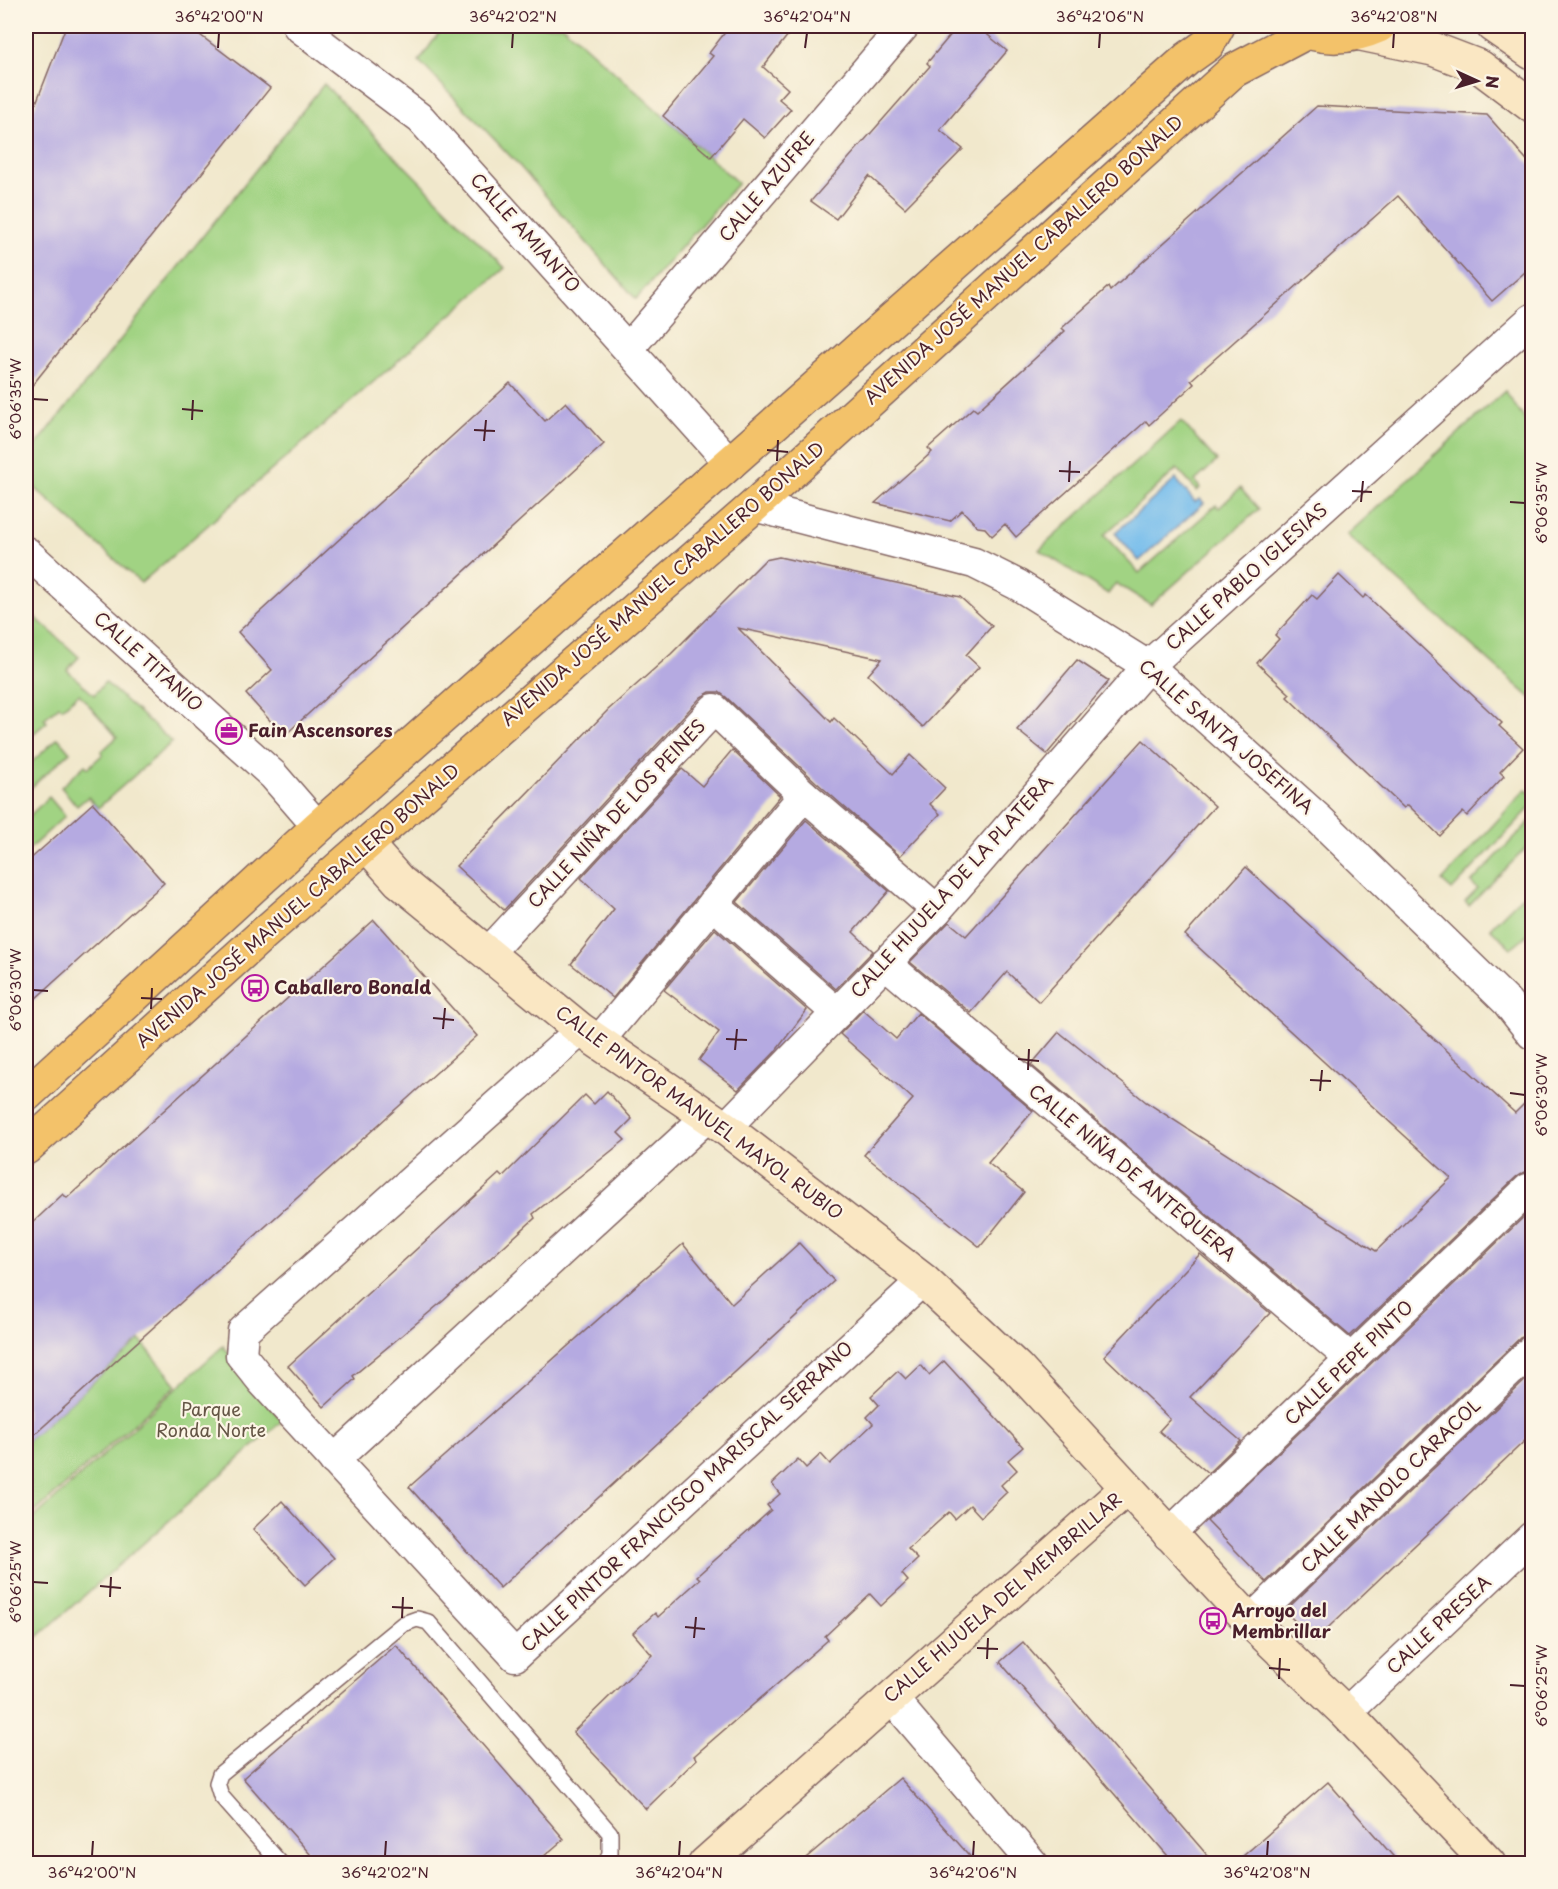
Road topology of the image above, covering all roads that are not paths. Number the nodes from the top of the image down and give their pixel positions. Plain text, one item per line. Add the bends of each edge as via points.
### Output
1 (298, 26) edge
2 (904, 26) edge
3 (1218, 26) edge
4 (1493, 26) edge
5 (1301, 29) edge
6 (1370, 30) edge
7 (1533, 53) edge
8 (1533, 106) edge
9 (1533, 319) edge
10 (629, 348) junction
11 (731, 464) junction
12 (754, 506) junction
13 (26, 552) edge
14 (1148, 666) junction
15 (804, 795) junction
16 (318, 827) junction
17 (367, 845) junction
18 (713, 904) junction
19 (937, 910) junction
20 (488, 953) junction
21 (885, 963) junction
22 (837, 1013) junction
23 (1533, 1034) edge
24 (590, 1036) junction
25 (26, 1095) edge
26 (717, 1122) junction
27 (26, 1148) edge
28 (1530, 1191) edge
29 (923, 1280) junction
30 (1533, 1350) edge
31 (1352, 1360) junction
32 (334, 1460) junction
33 (1127, 1488) junction
34 (1168, 1535) junction
35 (1533, 1537) edge
36 (1250, 1621) junction
37 (891, 1697) junction
38 (1346, 1713) junction
39 (281, 1863) edge
40 (605, 1863) edge
41 (705, 1863) edge
42 (1033, 1863) edge
43 (1489, 1863) edge

1 - 10 street, CALLE AMIANTO via 421,119
2 - 10 street, CALLE AZUFRE
3 - 11 main road via 1208,44
4 - 7 street
5 - 6 main road via 1334,37
5 - 12 main road, AVENIDA JOSÉ MANUEL CABALLERO BONALD via 1233,71
6 - 8 street via 1480,68
9 - 14 street, CALLE PABLO IGLESIAS
10 - 11 street, CALLE AMIANTO
11 - 16 main road
12 - 14 street, CALLE SANTA JOSEFINA via 974,563 1018,585
12 - 17 main road, AVENIDA JOSÉ MANUEL CABALLERO BONALD
13 - 16 street, CALLE TITANIO via 273,775
14 - 19 street, CALLE HIJUELA DE LA PLATERA
14 - 23 street, CALLE SANTA JOSEFINA via 1320,820 1507,1002
15 - 18 street, CALLE PINTOR FRANCISCO MARISCAL SERRANO
15 - 19 street, CALLE NIÑA DE LOS PEINES
15 - 20 street, CALLE NIÑA DE LOS PEINES via 714,709
16 - 25 main road
17 - 20 street, CALLE PINTOR MANUEL MAYOL RUBIO via 399,880
17 - 27 main road, AVENIDA JOSÉ MANUEL CABALLERO BONALD
18 - 22 street
18 - 24 street, CALLE PINTOR FRANCISCO MARISCAL SERRANO
19 - 21 street, CALLE HIJUELA DE LA PLATERA
20 - 24 street, CALLE PINTOR MANUEL MAYOL RUBIO
21 - 22 street, CALLE HIJUELA DE LA PLATERA
21 - 31 street, CALLE NIÑA DE ANTEQUERA
22 - 26 street, CALLE HIJUELA DE LA PLATERA
24 - 26 street, CALLE PINTOR MANUEL MAYOL RUBIO
24 - 32 street, CALLE PINTOR FRANCISCO MARISCAL SERRANO via 243,1331 241,1354
26 - 29 street, CALLE PINTOR MANUEL MAYOL RUBIO
26 - 32 street
28 - 31 street, CALLE PEPE PINTO
29 - 32 street, CALLE PINTOR FRANCISCO MARISCAL SERRANO via 515,1656
29 - 33 street, CALLE PINTOR MANUEL MAYOL RUBIO via 1017,1368
30 - 36 street, CALLE MANOLO CARACOL
31 - 34 street, CALLE PEPE PINTO
33 - 34 street, CALLE HIJUELA DEL MEMBRILLAR
33 - 37 street, CALLE HIJUELA DEL MEMBRILLAR
34 - 36 street, CALLE HIJUELA DEL MEMBRILLAR
35 - 38 street, CALLE PRESEA
36 - 38 street, CALLE HIJUELA DEL MEMBRILLAR
37 - 41 street, CALLE HIJUELA DEL MEMBRILLAR
37 - 42 street
38 - 43 street, CALLE HIJUELA DEL MEMBRILLAR
39 - 40 lane via 220,1796 220,1774 403,1624 417,1619 428,1622 610,1833 610,1855

